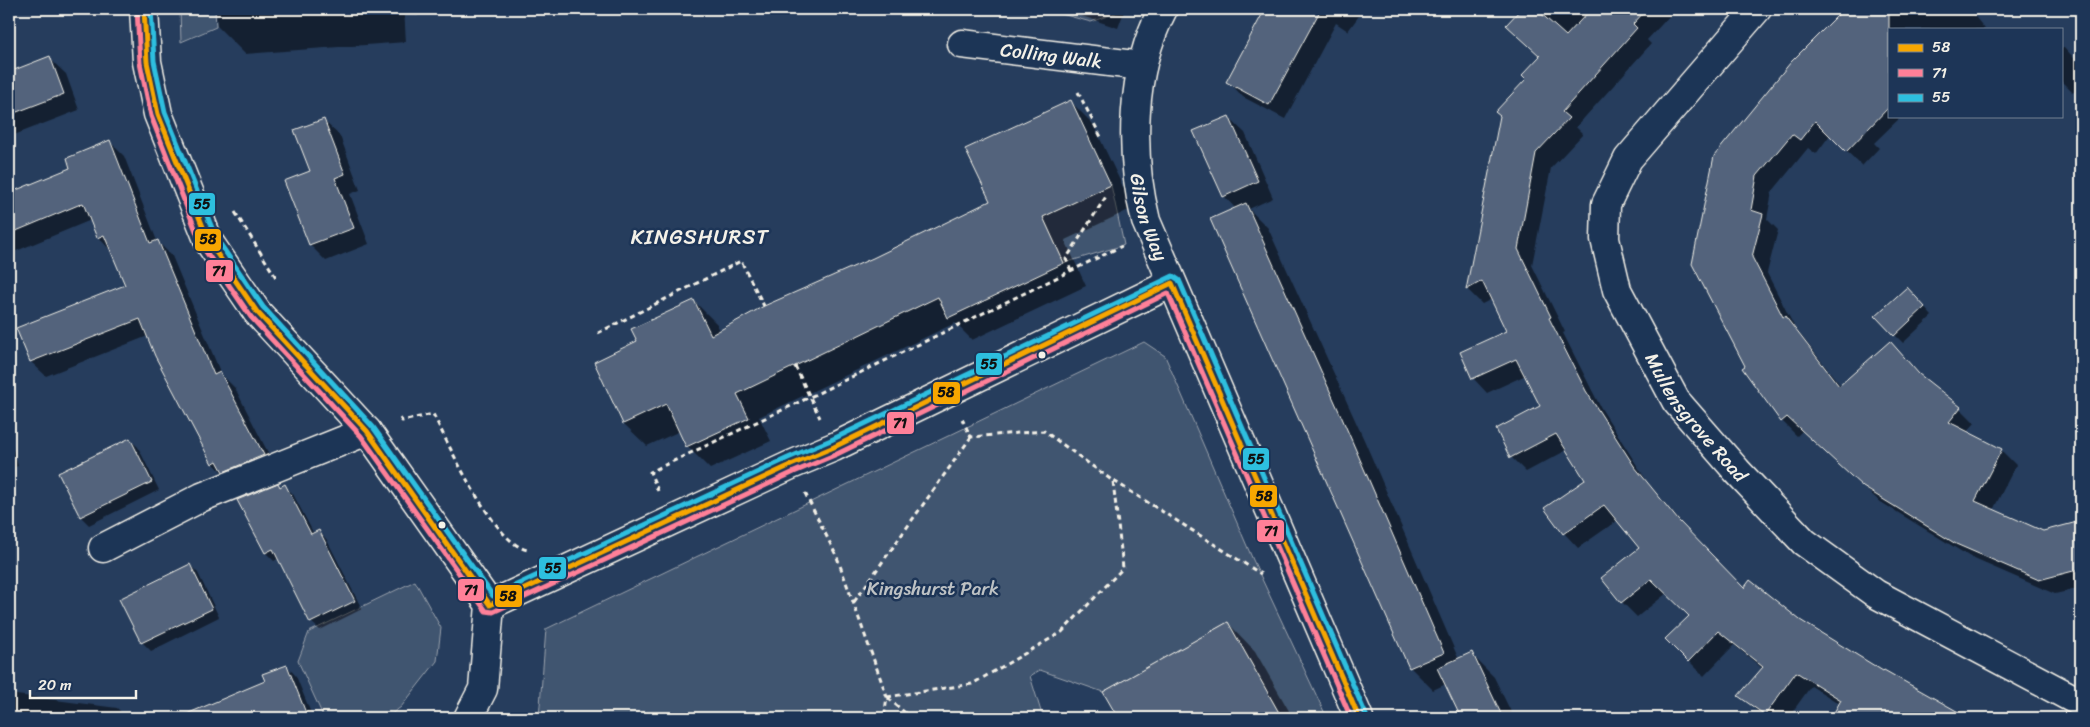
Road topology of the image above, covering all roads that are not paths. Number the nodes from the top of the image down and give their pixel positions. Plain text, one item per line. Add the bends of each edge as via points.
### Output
1 (144, 9) edge
2 (1163, 9) edge
3 (1757, 9) edge
4 (962, 44) dead end
5 (1142, 66) junction
6 (1172, 283) junction
7 (367, 431) junction
8 (103, 548) dead end
9 (490, 605) junction
10 (2081, 703) edge
11 (468, 718) edge
12 (1359, 718) edge

1 - 7 street via 147,62 158,114 209,242 258,312
2 - 5 street, Gilson Way via 1154,26
3 - 10 street, Mullensgrove Road via 1628,159 1606,204 1605,239 1617,290 1676,401 1804,542 1876,594
4 - 5 street, Colling Walk
5 - 6 street, Gilson Way via 1136,127 1138,190 1146,221
6 - 9 street via 834,447
6 - 12 street, Gilson Way
7 - 8 street via 202,497
7 - 9 street
9 - 11 street via 483,689

